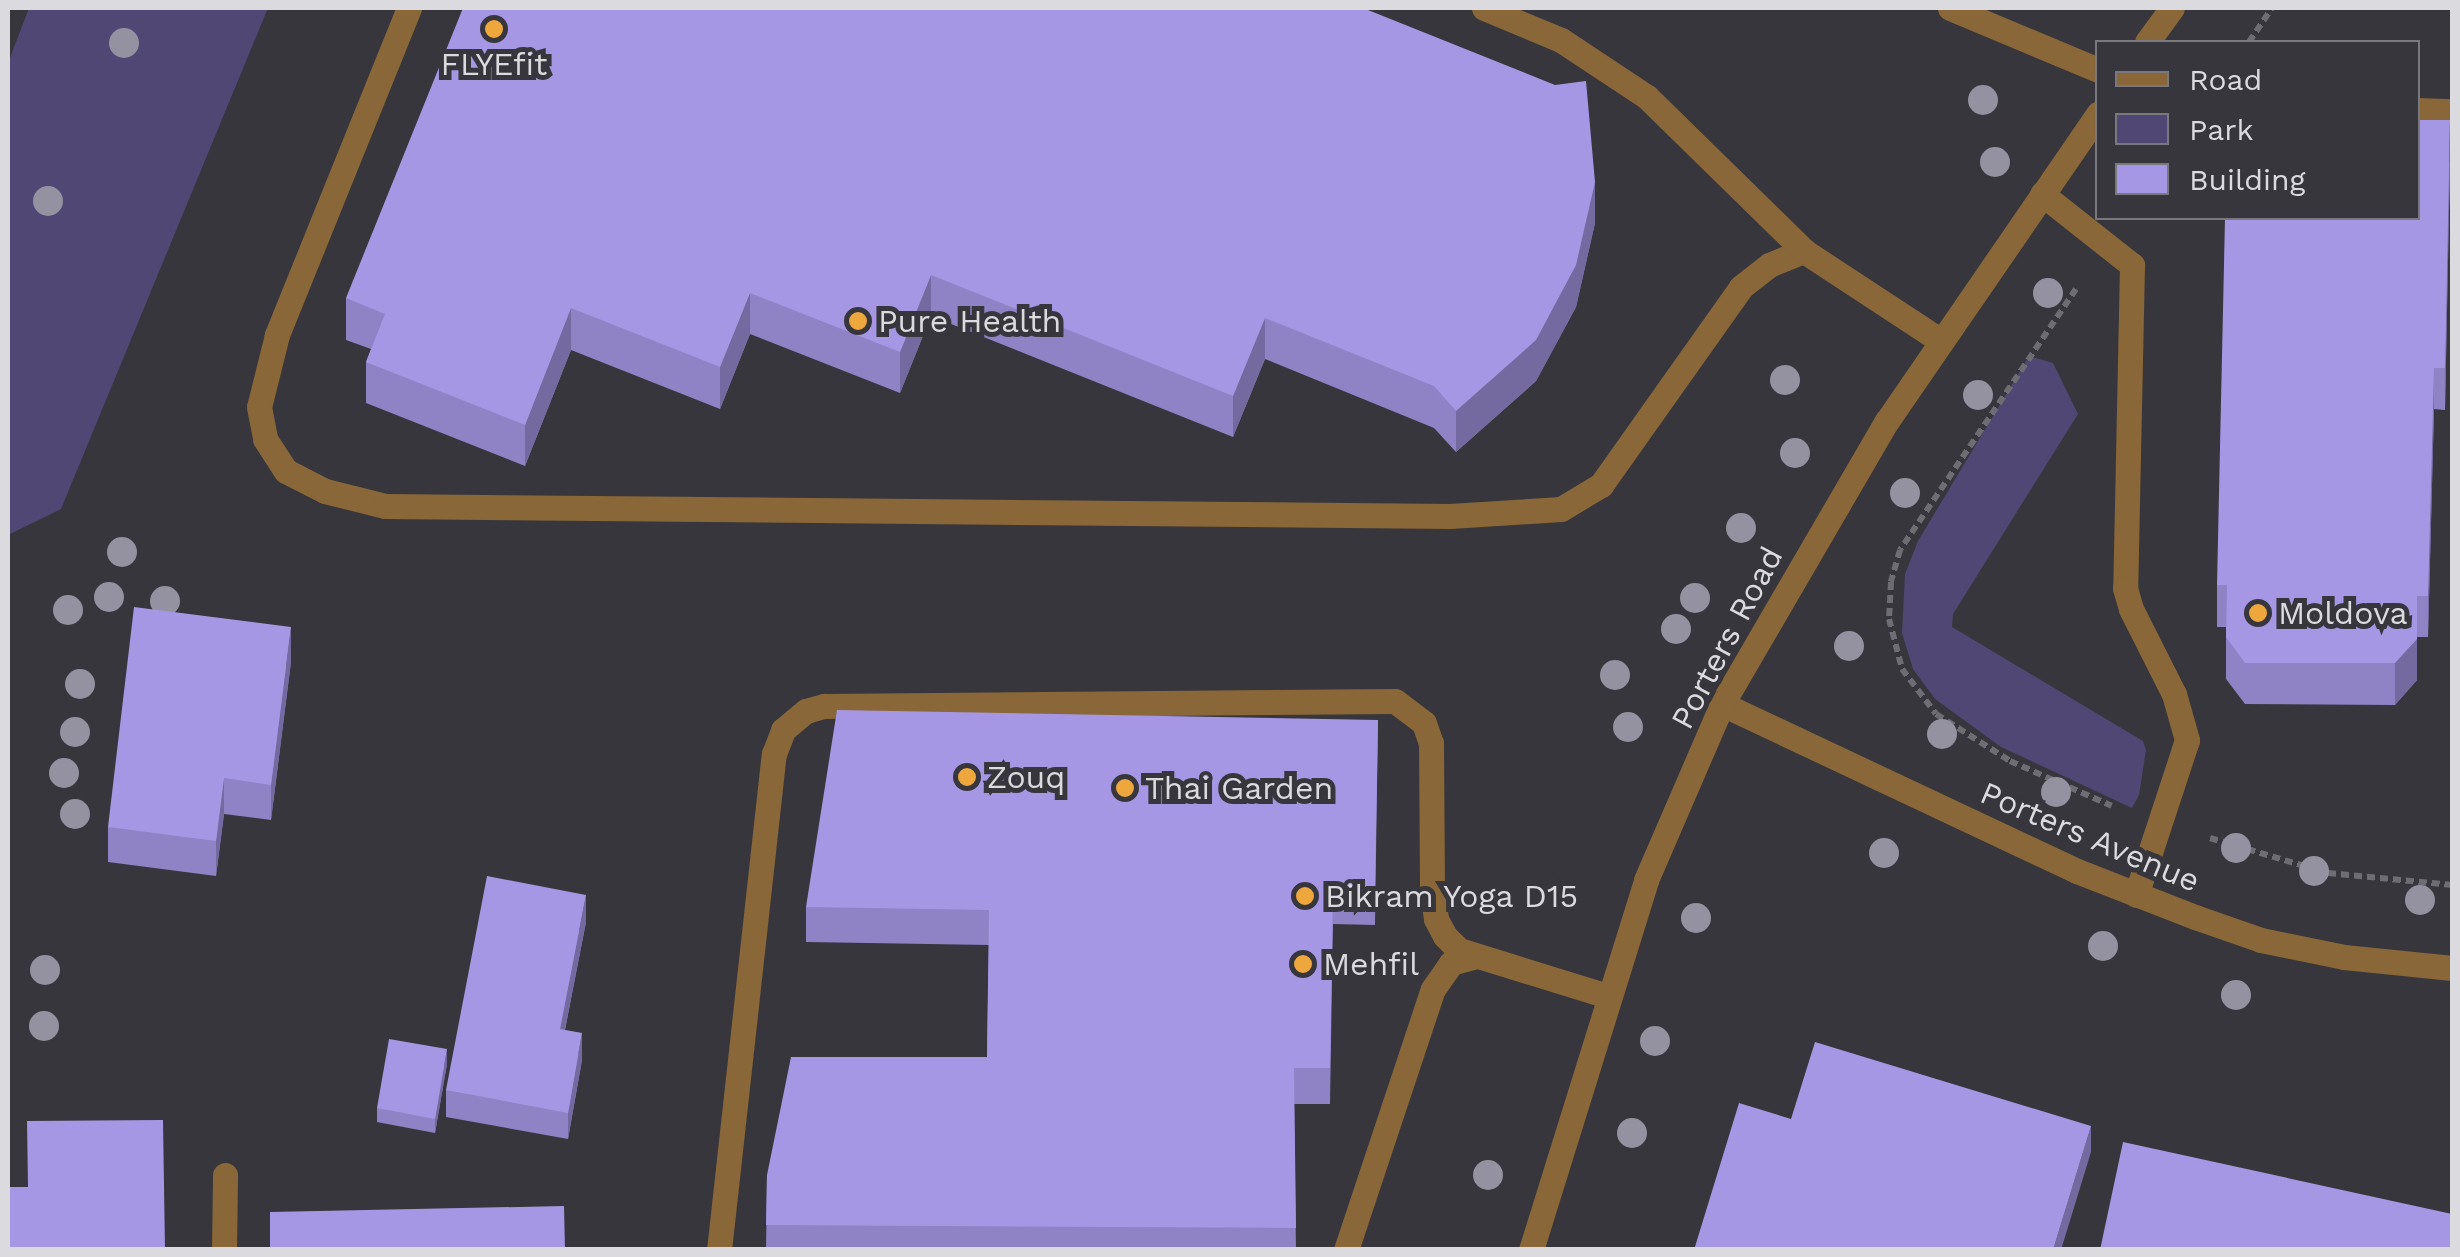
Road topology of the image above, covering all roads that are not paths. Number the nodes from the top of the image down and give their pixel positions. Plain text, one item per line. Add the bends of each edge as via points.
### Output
1 (410, 8) edge
2 (1484, 8) edge
3 (1950, 8) edge
4 (2172, 8) edge
5 (2160, 38) edge
6 (2095, 69) edge
7 (2420, 110) edge
8 (2452, 112) edge
9 (2095, 118) edge
10 (2042, 194) junction
11 (1804, 251) junction
12 (1941, 342) junction
13 (1722, 704) junction
14 (2136, 894) junction
15 (1477, 956) junction
16 (2452, 968) edge
17 (1608, 996) junction
18 (225, 1174) dead end
19 (224, 1250) edge
20 (720, 1250) edge
21 (1346, 1250) edge
22 (1531, 1250) edge

1 - 11 street via 276,335 260,407 265,438 286,471 325,492 384,506 1450,516 1561,509 1601,485 1741,286
2 - 11 street via 1562,40 1647,97
3 - 6 street
4 - 5 street
7 - 8 street
9 - 10 street, Porters Road
10 - 12 street, Porters Road
10 - 14 street via 2132,266 2125,588 2180,708 2187,740
11 - 12 street
12 - 13 street, Porters Road
13 - 14 street, Porters Avenue
13 - 17 street, Porters Road via 1646,880
14 - 16 street, Porters Avenue via 2261,940
15 - 17 street
15 - 20 street via 1458,950 1436,919 1431,743 1424,724 1395,702 824,706 806,712 783,730 774,754
15 - 21 street via 1451,963 1434,989
17 - 22 street, Porters Road
18 - 19 street

